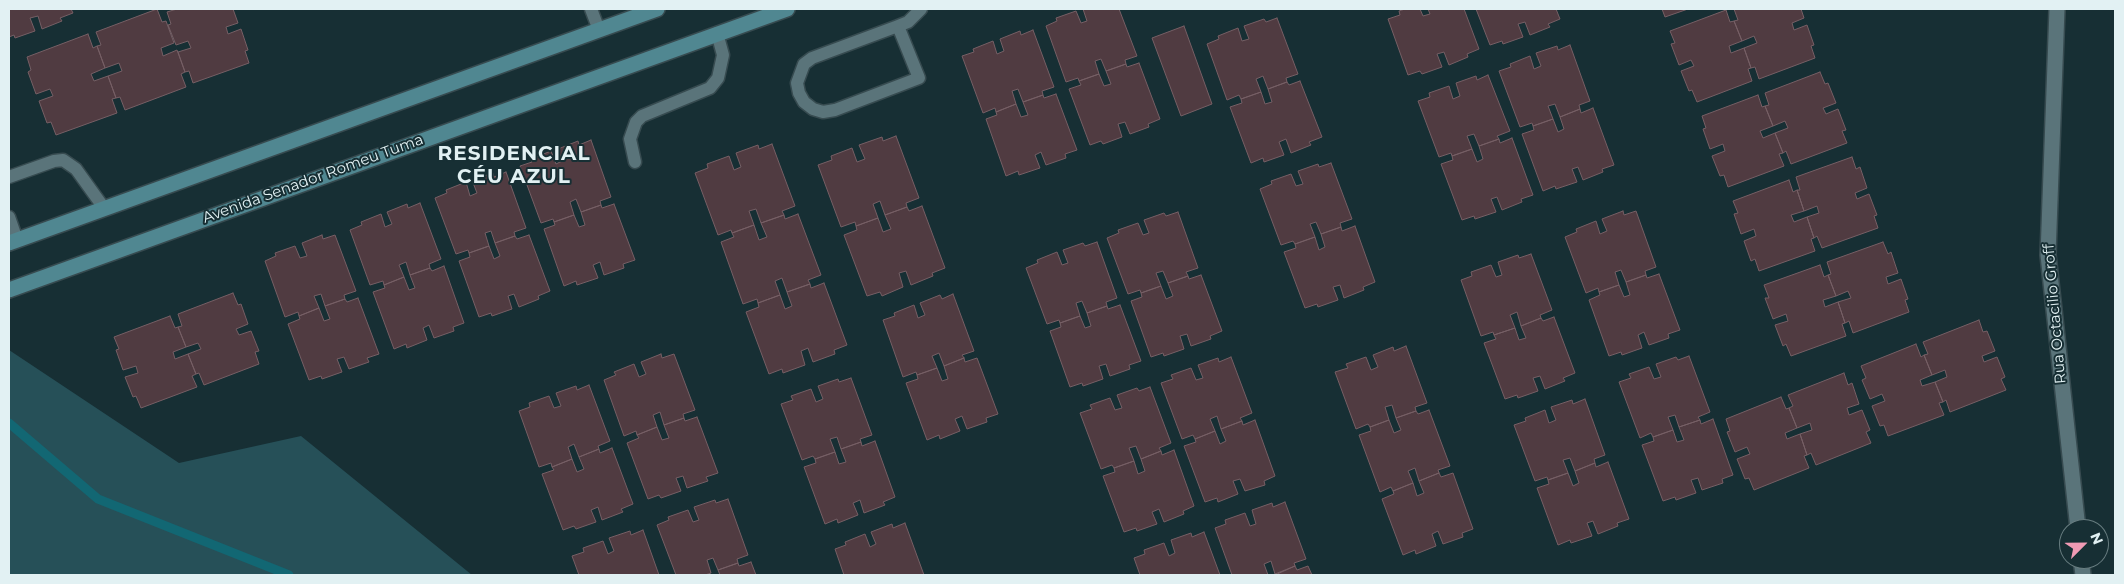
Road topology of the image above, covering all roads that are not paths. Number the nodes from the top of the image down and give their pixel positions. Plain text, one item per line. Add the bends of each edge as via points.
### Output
1 (591, 9) edge
2 (657, 9) edge
3 (787, 9) edge
4 (921, 9) edge
5 (2057, 9) edge
6 (898, 26) junction
7 (599, 30) junction
8 (717, 33) junction
9 (635, 162) dead end
10 (9, 177) edge
11 (104, 208) junction
12 (9, 217) edge
13 (13, 241) edge
14 (9, 290) edge
15 (2077, 519) edge

1 - 7 lane
2 - 7 street
3 - 8 street, Avenida Senador Romeu Tuma
4 - 6 lane via 908,22
5 - 15 street, Rua Octacilio Groff via 2048,255
6 - 6 lane via 812,58 804,64 799,73 799,93 804,102 824,112 835,110 920,78
7 - 11 street
8 - 9 lane via 723,55 718,78 710,88 642,116 636,122 630,139
8 - 14 street, Avenida Senador Romeu Tuma
10 - 11 lane via 63,160 76,168
11 - 13 street
12 - 13 lane

